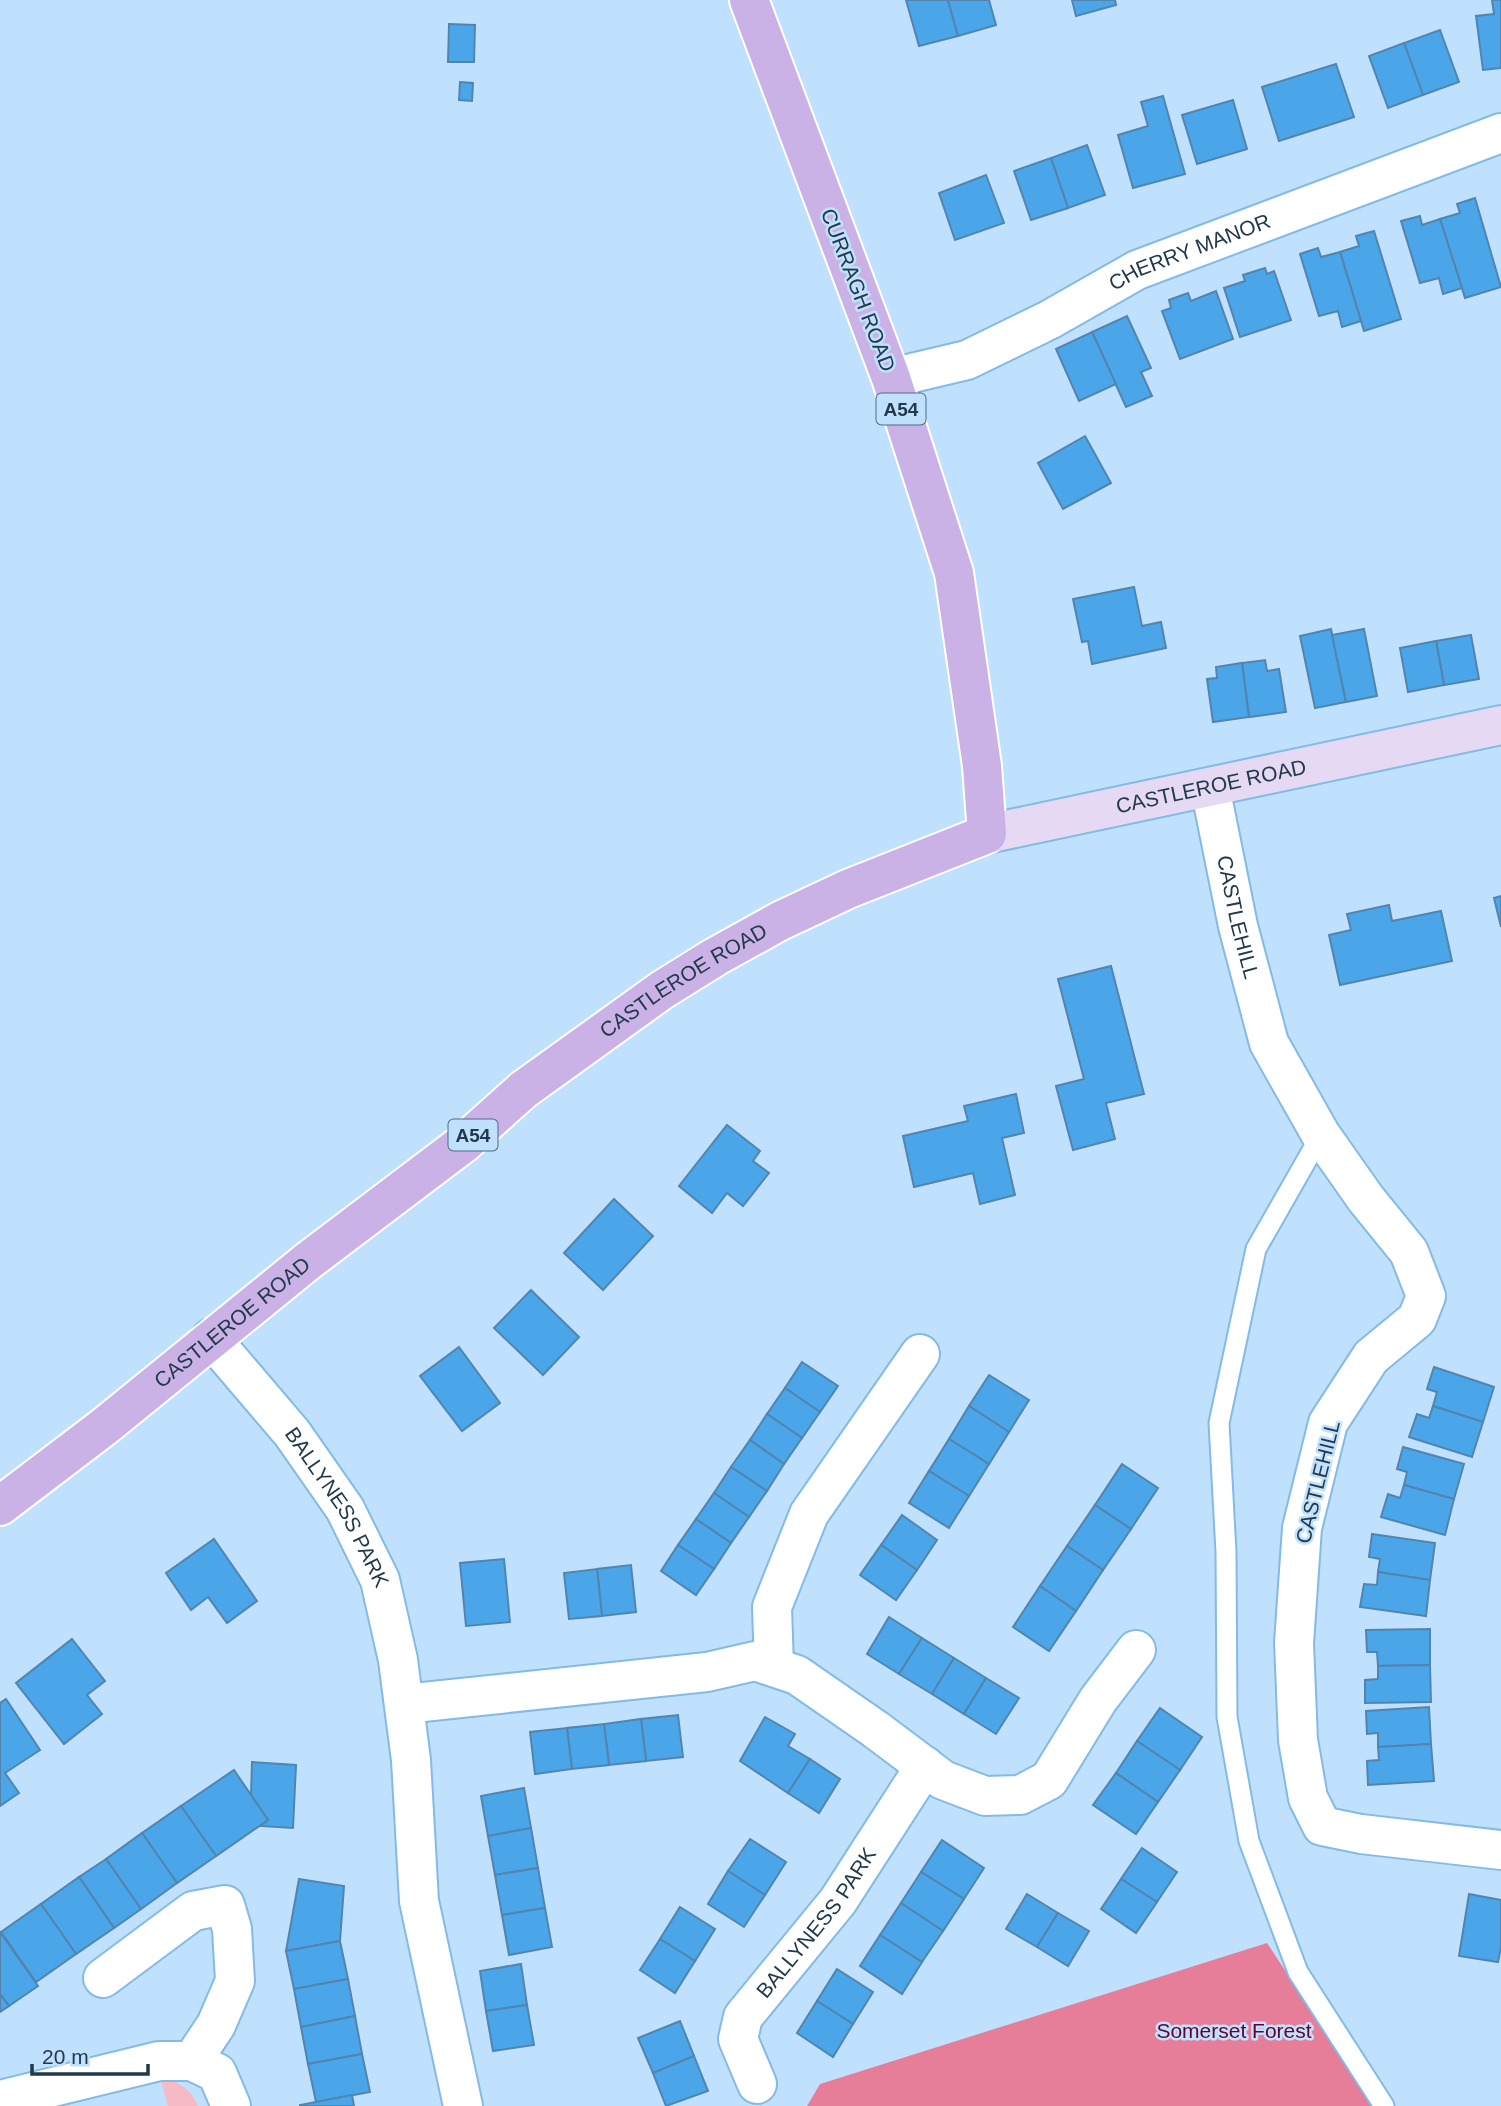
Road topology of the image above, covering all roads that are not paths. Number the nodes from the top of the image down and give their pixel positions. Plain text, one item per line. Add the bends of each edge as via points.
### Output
1 (749, 0) edge
2 (1499, 141) edge
3 (891, 379) junction
4 (1501, 726) edge
5 (1210, 787) junction
6 (987, 834) junction
7 (1321, 1135) junction
8 (211, 1338) junction
9 (920, 1354) dead end
10 (0, 1506) edge
11 (1136, 1650) dead end
12 (774, 1667) junction
13 (404, 1704) junction
14 (925, 1766) junction
15 (1501, 1850) edge
16 (103, 1978) dead end
17 (192, 2061) junction
18 (757, 2084) dead end
19 (0, 2100) edge
20 (231, 2106) edge
21 (463, 2106) edge
22 (1384, 2106) edge

1 - 3 main road, CURRAGH ROAD / A54
2 - 3 street, CHERRY MANOR via 1137,270 967,360
3 - 6 main road, CURRAGH ROAD / A54 via 954,573 982,766
4 - 5 street, CASTLEROE ROAD
5 - 6 street, CASTLEROE ROAD
5 - 7 street, CASTLEHILL via 1238,926 1269,1043
6 - 8 main road, CASTLEROE ROAD / A54 via 780,921 662,990 523,1090 464,1143
7 - 15 street, CASTLEHILL via 1409,1252 1426,1296 1417,1319 1371,1357 1328,1423 1302,1528 1294,1643 1298,1740 1308,1798 1322,1826
7 - 22 lane via 1255,1249 1219,1423 1227,1717 1249,1841 1298,1972
8 - 10 main road, CASTLEROE ROAD / A54
8 - 13 street, BALLYNESS PARK via 292,1433 345,1509 380,1580
9 - 12 street via 809,1514 772,1607
11 - 14 street via 1098,1700 1049,1780 1020,1795 985,1796 943,1780
12 - 13 street via 755,1661 707,1672
12 - 14 street via 797,1675
13 - 21 street, BALLYNESS PARK via 419,1901
14 - 18 street, BALLYNESS PARK via 838,1901 743,2017 738,2039
16 - 17 street via 193,1911 225,1905 232,1929 234,1981 216,2025
17 - 19 street via 159,2061
17 - 20 street via 217,2073

